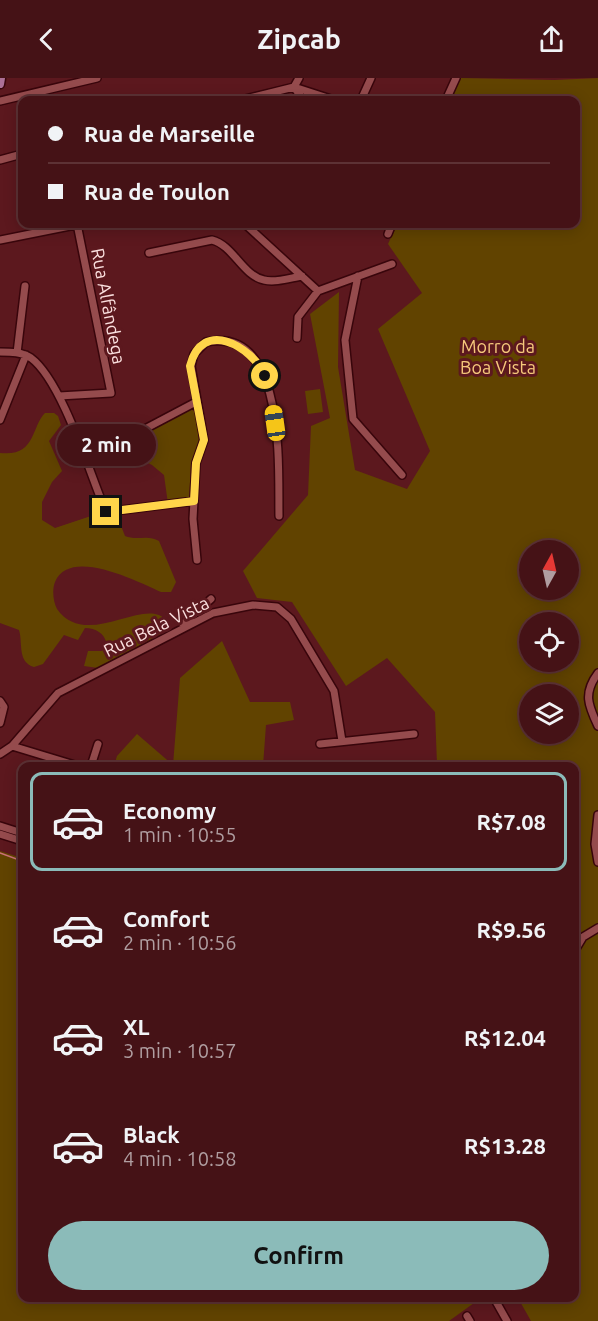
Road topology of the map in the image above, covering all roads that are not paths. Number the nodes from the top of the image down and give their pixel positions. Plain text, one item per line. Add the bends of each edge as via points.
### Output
1 (1, 78) edge
2 (97, 78) edge
3 (299, 78) edge
4 (371, 78) edge
5 (456, 78) edge
6 (0, 84) edge
7 (294, 87) junction
8 (21, 96) edge
9 (263, 96) edge
10 (300, 96) edge
11 (321, 96) edge
12 (363, 96) edge
13 (448, 96) edge
14 (18, 97) edge
15 (0, 101) edge
16 (18, 155) edge
17 (0, 160) edge
18 (59, 228) edge
19 (80, 228) edge
20 (249, 228) edge
21 (390, 228) edge
22 (388, 234) dead end
23 (0, 240) edge
24 (149, 253) dead end
25 (392, 264) dead end
26 (302, 276) junction
27 (358, 276) junction
28 (25, 286) dead end
29 (318, 291) junction
30 (297, 338) dead end
31 (0, 352) edge
32 (17, 353) junction
33 (26, 355) junction
34 (59, 396) junction
35 (196, 402) junction
36 (0, 420) edge
37 (124, 440) junction
38 (79, 446) junction
39 (132, 458) dead end
40 (402, 475) dead end
41 (194, 501) junction
42 (279, 516) dead end
43 (197, 560) dead end
44 (211, 600) dead end
45 (176, 630) junction
46 (598, 674) edge
47 (2, 703) edge
48 (0, 723) edge
49 (598, 726) edge
50 (414, 734) dead end
51 (342, 741) junction
52 (98, 744) dead end
53 (320, 744) dead end
54 (12, 746) junction
55 (0, 754) edge
56 (65, 762) edge
57 (92, 762) edge
58 (598, 815) edge
59 (0, 826) edge
60 (14, 830) junction
61 (3, 835) edge
62 (18, 835) edge
63 (18, 838) edge
64 (598, 862) edge
65 (598, 927) edge
66 (579, 944) edge
67 (496, 1302) edge
68 (507, 1321) edge

1 - 6 main road
2 - 8 street
3 - 7 street
4 - 12 street
5 - 13 street
7 - 9 street
7 - 10 street
7 - 11 street
14 - 15 street
16 - 17 street
18 - 23 street
19 - 34 street, Rua Alfândega via 111,393
20 - 26 street
21 - 22 street
24 - 26 street via 212,240 222,244 260,279
25 - 27 street
26 - 29 street
27 - 29 street
27 - 40 street via 345,340 353,419
28 - 32 street
29 - 30 street via 298,317
31 - 32 street
32 - 33 street
33 - 34 street via 42,369
33 - 36 street
34 - 38 street
35 - 37 street
35 - 41 street via 204,440 196,463
35 - 42 street via 190,366 202,344 228,342 255,358 265,376 273,410
37 - 38 street
37 - 39 street
38 - 41 street via 106,512
41 - 43 street
44 - 45 street
45 - 51 street, Rua Bela Vista via 238,606 266,605 286,612 330,682 338,704
45 - 54 street, Rua Bela Vista via 58,693
46 - 49 street via 587,694
47 - 48 street
50 - 51 street
51 - 53 street
52 - 57 street
54 - 55 street, Rua Bela Vista
54 - 56 street
58 - 64 street
59 - 60 street
60 - 61 street
60 - 62 street
61 - 63 street
65 - 66 street
67 - 68 street

